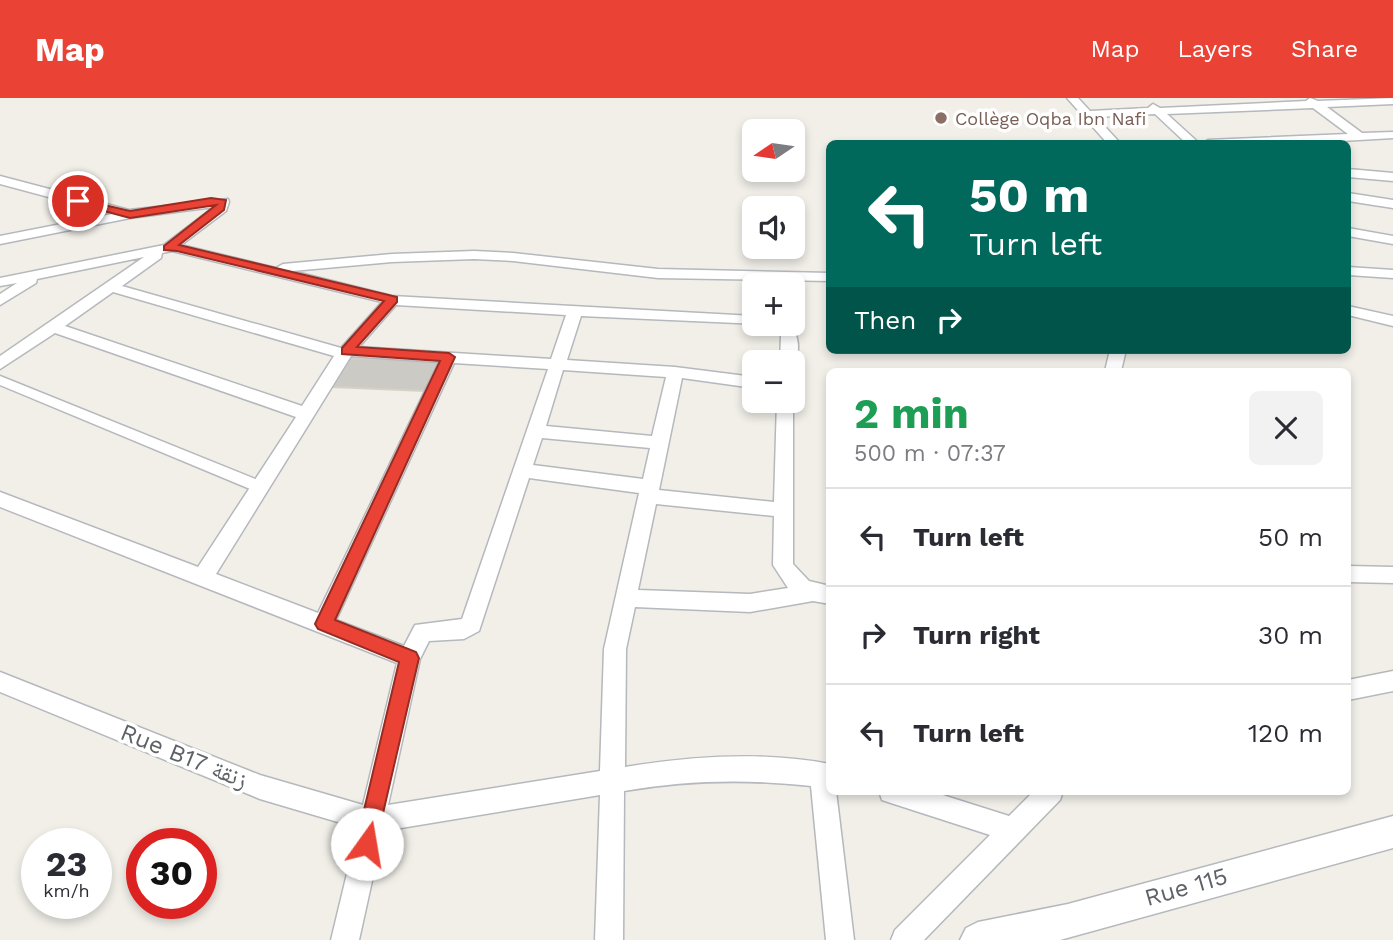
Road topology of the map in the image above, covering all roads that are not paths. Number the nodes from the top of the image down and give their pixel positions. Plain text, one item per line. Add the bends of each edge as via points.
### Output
1 (1072, 98) edge
2 (1143, 98) edge
3 (1312, 101) edge
4 (1393, 101) edge
5 (1156, 110) junction
6 (1087, 114) junction
7 (1393, 135) edge
8 (1359, 136) junction
9 (1111, 140) edge
10 (1190, 140) edge
11 (1312, 140) edge
12 (1351, 173) edge
13 (1393, 177) edge
14 (0, 180) edge
15 (1351, 197) edge
16 (1393, 204) edge
17 (130, 214) junction
18 (1351, 233) edge
19 (0, 240) edge
20 (1393, 240) edge
21 (165, 249) junction
22 (267, 270) junction
23 (1351, 271) edge
24 (1393, 274) edge
25 (39, 275) junction
26 (826, 276) edge
27 (0, 282) edge
28 (111, 286) junction
29 (392, 300) junction
30 (0, 301) edge
31 (575, 311) junction
32 (1351, 312) edge
33 (742, 320) edge
34 (1393, 321) edge
35 (54, 327) junction
36 (345, 353) junction
37 (449, 357) junction
38 (0, 364) edge
39 (557, 364) junction
40 (675, 372) junction
41 (0, 380) edge
42 (742, 380) edge
43 (785, 413) edge
44 (306, 414) junction
45 (537, 430) junction
46 (659, 443) junction
47 (523, 471) junction
48 (260, 487) junction
49 (648, 491) junction
50 (0, 499) edge
51 (783, 510) junction
52 (1351, 574) edge
53 (1393, 575) edge
54 (203, 577) junction
55 (821, 594) edge
56 (626, 598) junction
57 (324, 624) junction
58 (410, 658) junction
59 (0, 681) edge
60 (1393, 681) edge
61 (1351, 689) edge
62 (826, 775) edge
63 (612, 780) junction
64 (828, 795) edge
65 (904, 795) edge
66 (1047, 795) edge
67 (372, 820) junction
68 (1011, 829) junction
69 (1387, 840) edge
70 (1071, 931) edge
71 (345, 940) edge
72 (609, 940) edge
73 (840, 940) edge
74 (905, 940) edge
75 (978, 940) edge

1 - 6 street
2 - 5 street
3 - 4 street
3 - 5 street
3 - 8 street
5 - 6 street
5 - 10 street
6 - 9 street
7 - 8 street
8 - 11 street
12 - 13 street
14 - 17 street
15 - 16 street
17 - 19 street
17 - 21 street via 222,202 221,208
18 - 20 street
21 - 22 street
21 - 25 street
21 - 28 street
22 - 26 street via 464,255 655,274
22 - 29 street
23 - 24 street
25 - 27 street
25 - 30 street
28 - 35 street
28 - 36 street
29 - 31 street
29 - 36 street
31 - 33 street
31 - 39 street
32 - 34 street
35 - 38 street
35 - 44 street
36 - 37 street
36 - 44 street
37 - 39 street
37 - 57 street
39 - 40 street
39 - 45 street
40 - 42 street
40 - 46 street
41 - 48 street
43 - 51 street
44 - 48 street
45 - 46 street
45 - 47 street
46 - 49 street
47 - 49 street
47 - 58 street via 471,624 464,630 423,632
48 - 54 street
49 - 51 street
49 - 56 street
50 - 54 street
51 - 55 street via 783,565 799,586
52 - 53 street
54 - 57 street
55 - 56 street via 750,603
56 - 63 street via 615,649
57 - 58 street
58 - 67 street
59 - 67 street, Rue B17 زنقة via 260,787
60 - 61 street
62 - 63 street via 715,768
63 - 67 street
63 - 72 street
64 - 73 street
65 - 68 street
66 - 68 street
67 - 71 street
68 - 74 street
69 - 70 street, Rue 115
70 - 75 street, Rue 115

